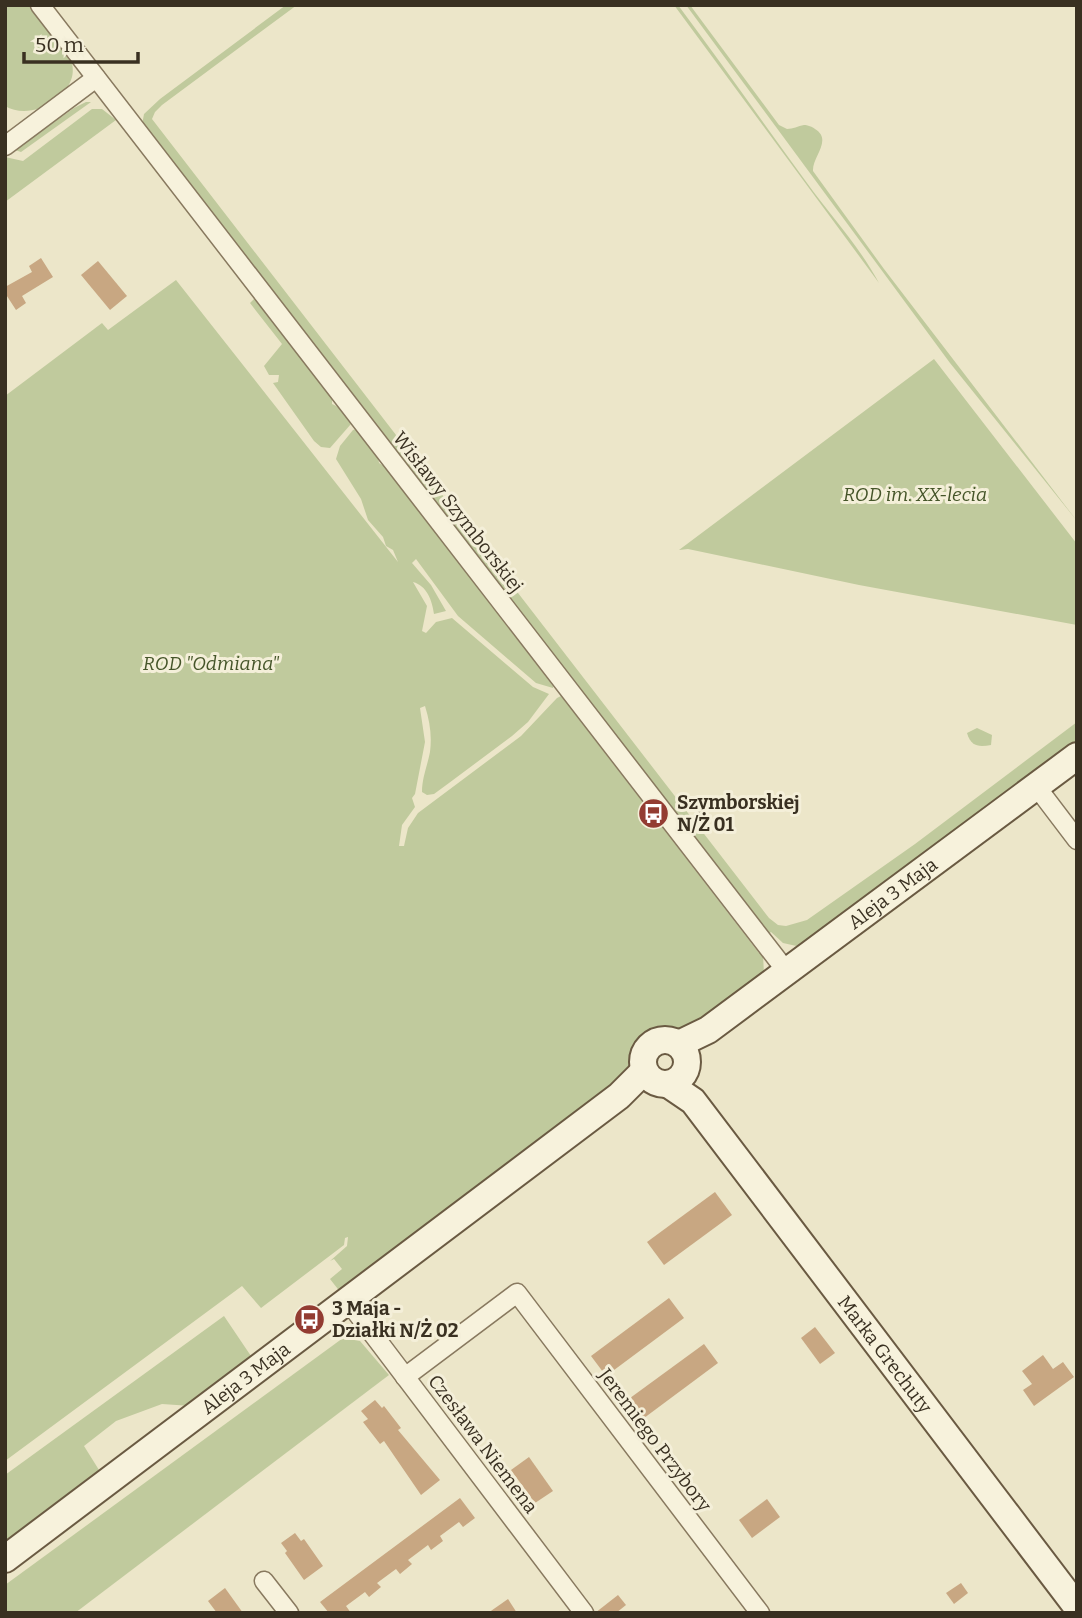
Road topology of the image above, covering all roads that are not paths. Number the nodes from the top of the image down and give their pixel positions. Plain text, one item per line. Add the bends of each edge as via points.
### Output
1 (40, 5) edge
2 (96, 78) junction
3 (9, 136) edge
4 (1077, 756) edge
5 (1036, 786) junction
6 (1077, 840) edge
7 (787, 972) junction
8 (670, 1068) junction
9 (347, 1300) junction
10 (405, 1377) junction
11 (5, 1559) edge
12 (264, 1581) dead end
13 (1077, 1607) edge
14 (289, 1613) edge
15 (584, 1613) edge
16 (760, 1613) edge

1 - 2 street, Wisławy Szymborskiej
2 - 3 street
2 - 7 street, Wisławy Szymborskiej
4 - 5 street, Aleja 3 Maja
5 - 6 street
5 - 7 street, Aleja 3 Maja
7 - 8 street, Aleja 3 Maja via 708,1030
8 - 9 street, Aleja 3 Maja via 619,1096
8 - 13 street, Marka Grechuty
9 - 10 street, Czesława Niemena
9 - 11 street, Aleja 3 Maja
10 - 15 street, Czesława Niemena
10 - 16 street, Jeremiego Przybory via 517,1293
12 - 14 street

